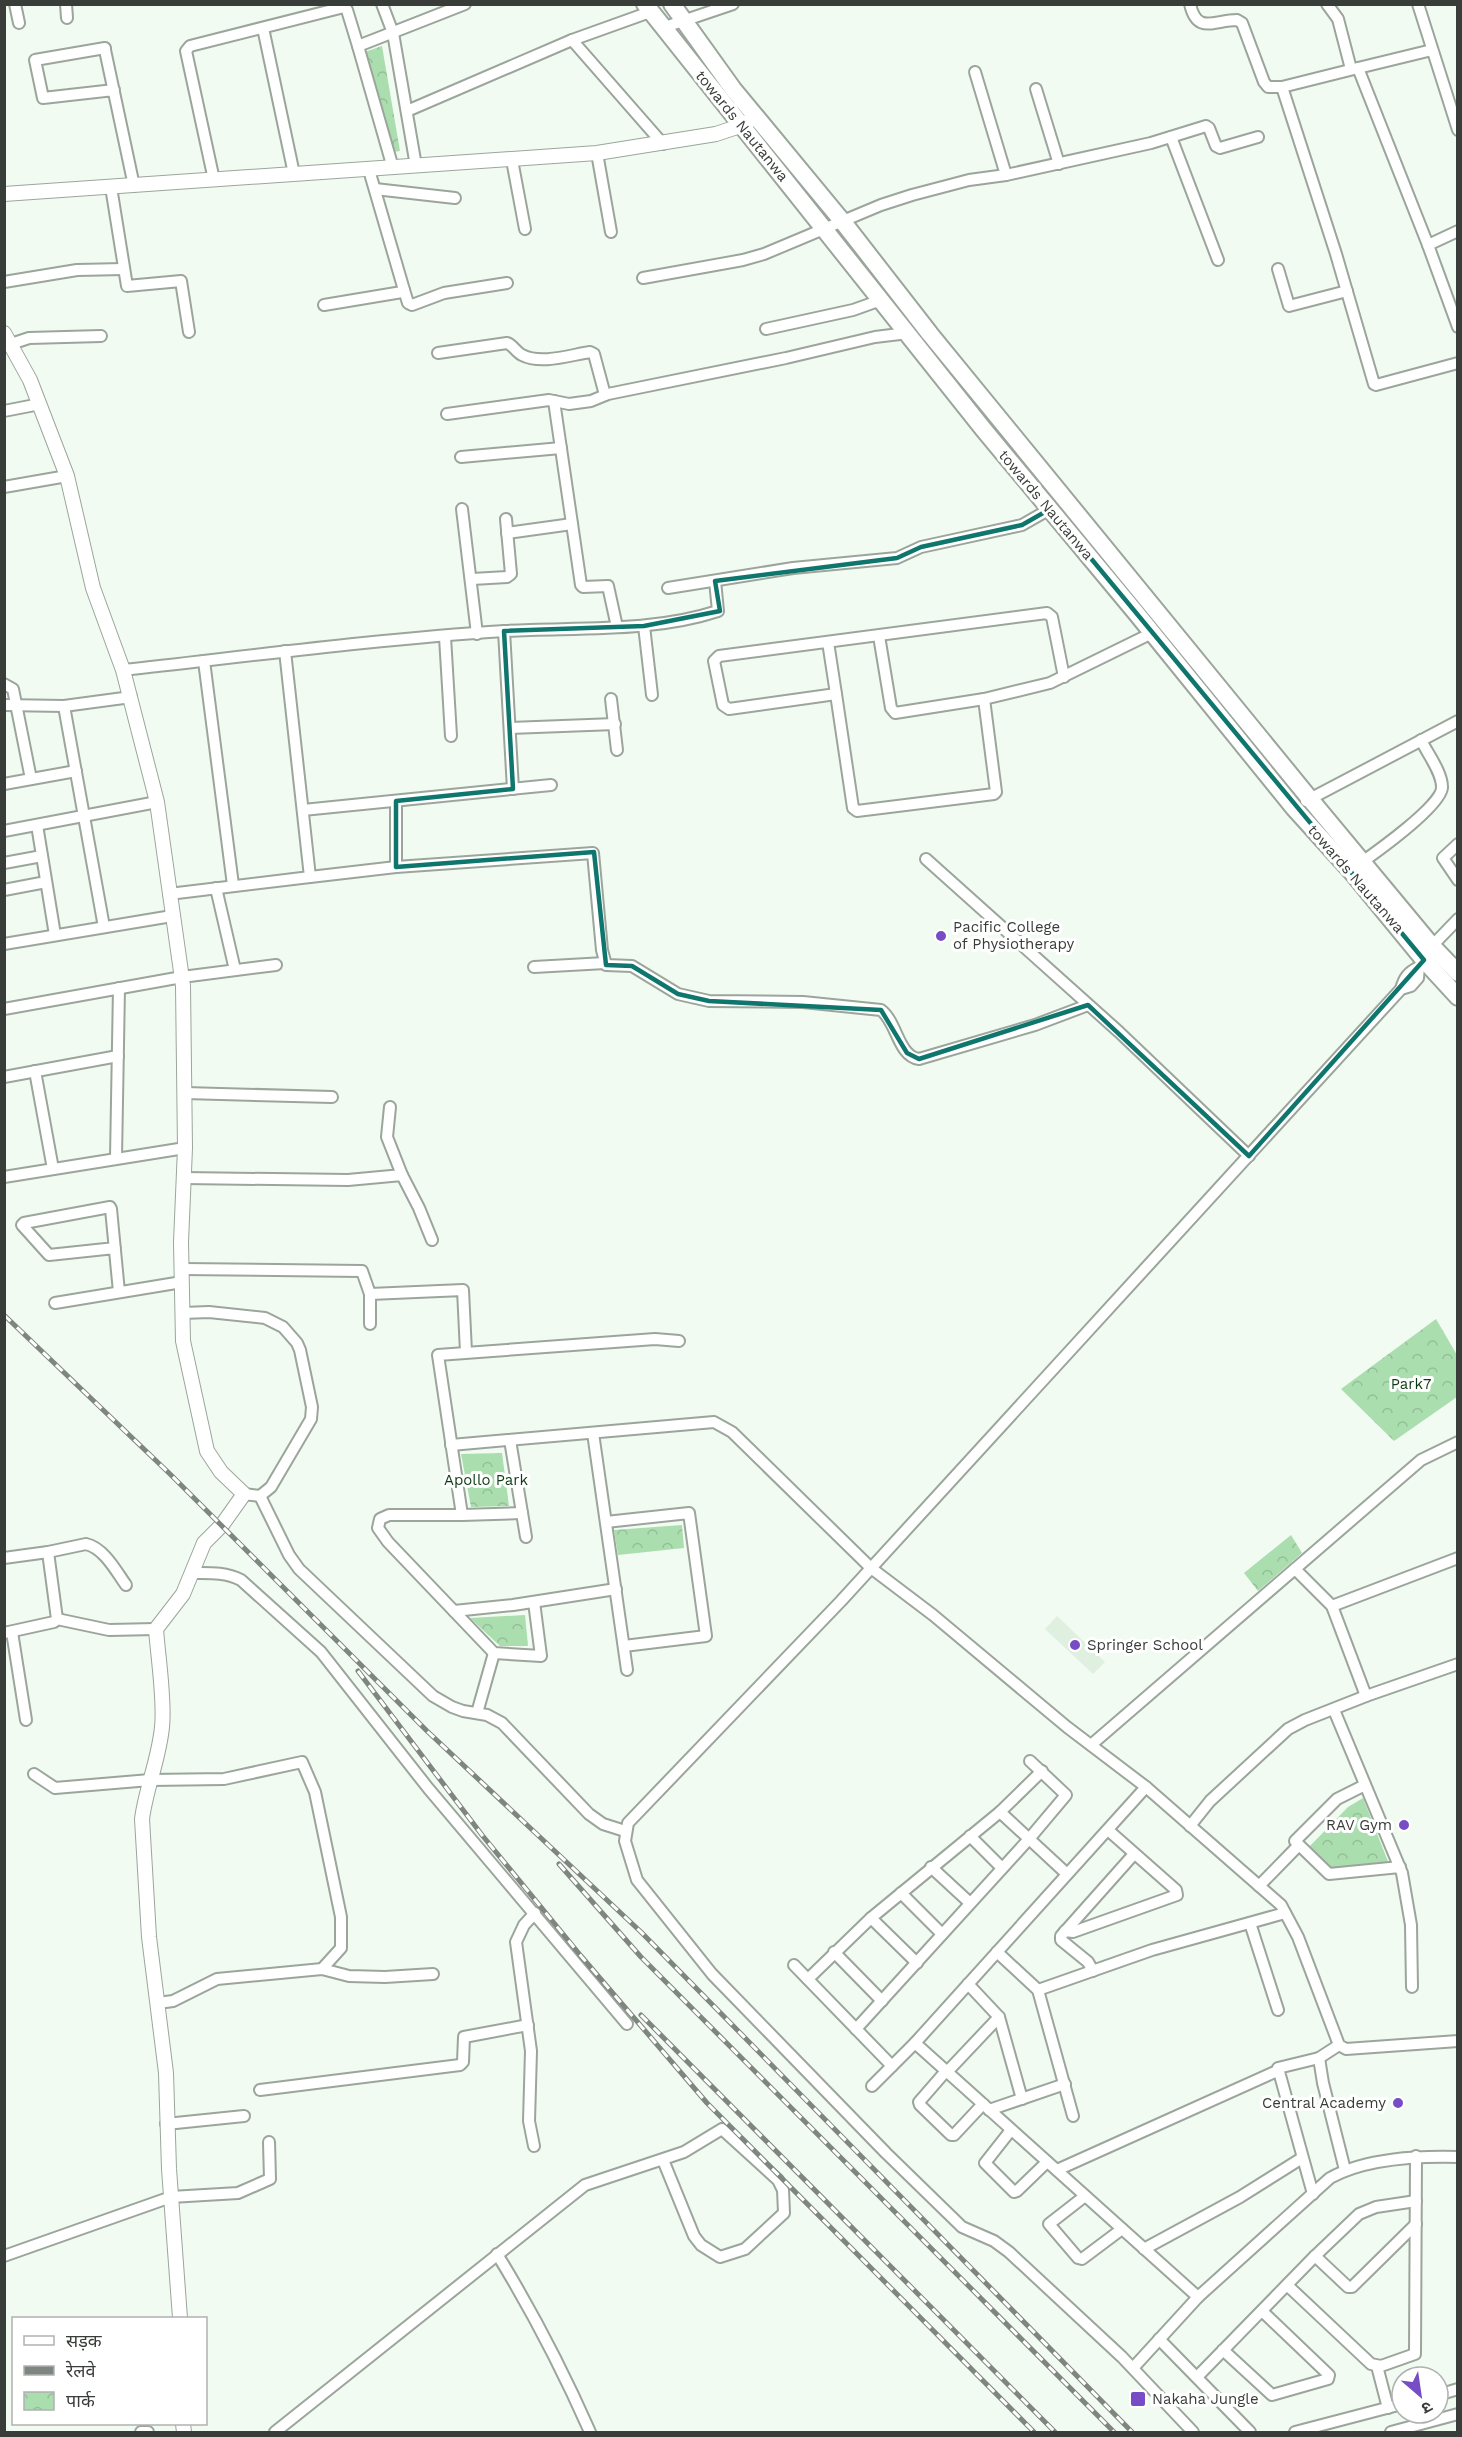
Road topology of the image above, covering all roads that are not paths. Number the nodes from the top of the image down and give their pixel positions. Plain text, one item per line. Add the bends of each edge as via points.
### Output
1 (15, 4) edge
2 (66, 4) edge
3 (382, 4) edge
4 (672, 4) edge
5 (733, 4) edge
6 (1190, 4) edge
7 (1327, 4) edge
8 (1418, 4) edge
9 (459, 6) edge
10 (648, 8) edge
11 (67, 18) dead end
12 (685, 20) junction
13 (19, 23) dead end
14 (263, 28) junction
15 (662, 28) junction
16 (393, 33) junction
17 (572, 40) junction
18 (358, 46) junction
19 (1432, 50) junction
20 (1354, 69) junction
21 (975, 72) dead end
22 (1282, 87) junction
23 (1036, 89) dead end
24 (114, 90) junction
25 (407, 111) junction
26 (749, 120) junction
27 (1458, 130) edge
28 (1171, 137) junction
29 (1258, 137) dead end
30 (663, 144) junction
31 (597, 153) junction
32 (512, 160) junction
33 (1059, 164) junction
34 (416, 166) junction
35 (393, 168) junction
36 (369, 170) junction
37 (294, 174) junction
38 (1006, 176) junction
39 (214, 180) junction
40 (134, 186) junction
41 (111, 187) junction
42 (375, 189) junction
43 (4, 195) edge
44 (455, 198) dead end
45 (843, 222) junction
46 (525, 229) dead end
47 (826, 230) junction
48 (1458, 231) edge
49 (612, 232) dead end
50 (1428, 244) junction
51 (1218, 260) dead end
52 (124, 269) junction
53 (1278, 269) dead end
54 (644, 278) dead end
55 (4, 282) edge
56 (507, 283) dead end
57 (404, 290) junction
58 (1347, 291) junction
59 (881, 300) junction
60 (324, 305) dead end
61 (1458, 327) edge
62 (766, 329) dead end
63 (189, 332) dead end
64 (908, 333) junction
65 (101, 336) dead end
66 (8, 338) edge
67 (438, 353) dead end
68 (1458, 363) edge
69 (605, 395) junction
70 (554, 401) junction
71 (40, 404) junction
72 (4, 411) edge
73 (447, 414) dead end
74 (561, 448) junction
75 (461, 457) dead end
76 (67, 476) junction
77 (4, 488) edge
78 (462, 509) dead end
79 (1050, 509) junction
80 (506, 519) dead end
81 (572, 524) junction
82 (507, 533) junction
83 (471, 579) junction
84 (715, 580) junction
85 (668, 588) dead end
86 (644, 626) junction
87 (617, 627) junction
88 (504, 631) junction
89 (1152, 633) junction
90 (477, 634) junction
91 (879, 636) junction
92 (445, 637) junction
93 (828, 642) junction
94 (285, 651) junction
95 (204, 661) junction
96 (123, 670) junction
97 (1064, 676) junction
98 (4, 684) edge
99 (836, 694) junction
100 (652, 695) dead end
101 (130, 697) junction
102 (611, 699) dead end
103 (984, 699) junction
104 (10, 705) edge
105 (64, 706) junction
106 (1458, 721) edge
107 (615, 724) junction
108 (510, 728) junction
109 (451, 736) dead end
110 (1420, 740) junction
111 (617, 750) dead end
112 (76, 771) junction
113 (31, 779) junction
114 (4, 784) edge
115 (551, 785) dead end
116 (513, 789) junction
117 (1310, 799) junction
118 (396, 801) junction
119 (157, 802) junction
120 (1294, 808) junction
121 (303, 810) junction
122 (85, 816) junction
123 (37, 825) junction
124 (4, 831) edge
125 (1458, 844) edge
126 (42, 856) junction
127 (926, 860) dead end
128 (4, 863) edge
129 (1357, 866) junction
130 (396, 867) junction
131 (310, 877) junction
132 (1458, 880) edge
133 (46, 882) junction
134 (233, 885) junction
135 (216, 888) junction
136 (4, 890) edge
137 (170, 894) junction
138 (172, 916) junction
139 (1458, 919) edge
140 (104, 927) junction
141 (55, 935) junction
142 (4, 944) edge
143 (1425, 958) junction
144 (605, 963) junction
145 (276, 965) dead end
146 (534, 968) dead end
147 (236, 970) junction
148 (1458, 973) edge
149 (182, 977) junction
150 (119, 988) junction
151 (1458, 997) edge
152 (1088, 1005) junction
153 (4, 1009) edge
154 (118, 1056) junction
155 (35, 1071) junction
156 (4, 1077) edge
157 (184, 1093) junction
158 (332, 1097) dead end
159 (390, 1107) dead end
160 (185, 1148) junction
161 (1249, 1156) junction
162 (116, 1158) junction
163 (53, 1169) junction
164 (402, 1175) junction
165 (4, 1177) edge
166 (184, 1178) junction
167 (432, 1240) dead end
168 (115, 1248) junction
169 (182, 1276) junction
170 (119, 1292) junction
171 (370, 1294) junction
172 (55, 1302) dead end
173 (183, 1313) junction
174 (370, 1324) dead end
175 (679, 1341) dead end
176 (466, 1352) junction
177 (593, 1433) junction
178 (510, 1440) junction
179 (1458, 1442) edge
180 (451, 1445) junction
181 (244, 1494) junction
182 (260, 1496) junction
183 (522, 1513) junction
184 (462, 1515) junction
185 (606, 1522) junction
186 (526, 1537) dead end
187 (48, 1552) junction
188 (4, 1558) edge
189 (1458, 1558) edge
190 (871, 1568) junction
191 (1295, 1569) junction
192 (193, 1573) junction
193 (126, 1585) dead end
194 (616, 1589) junction
195 (534, 1602) junction
196 (1332, 1606) junction
197 (454, 1611) junction
198 (57, 1619) junction
199 (156, 1629) junction
200 (8, 1632) edge
201 (624, 1646) junction
202 (494, 1653) junction
203 (1458, 1664) edge
204 (627, 1670) dead end
205 (1366, 1696) junction
206 (1334, 1710) junction
207 (477, 1713) junction
208 (26, 1720) dead end
209 (1091, 1745) junction
210 (1030, 1761) dead end
211 (1042, 1771) junction
212 (34, 1774) dead end
213 (150, 1780) junction
214 (1365, 1785) junction
215 (1146, 1787) junction
216 (1000, 1812) junction
217 (1190, 1826) junction
218 (1108, 1830) junction
219 (625, 1832) junction
220 (970, 1836) junction
221 (1029, 1839) junction
222 (1298, 1846) junction
223 (1134, 1854) junction
224 (931, 1867) junction
225 (1400, 1867) junction
226 (1002, 1868) junction
227 (1067, 1874) junction
228 (1259, 1886) junction
229 (901, 1893) junction
230 (970, 1904) junction
231 (535, 1913) junction
232 (1285, 1913) junction
233 (871, 1918) junction
234 (1250, 1923) junction
235 (1065, 1931) junction
236 (942, 1935) junction
237 (834, 1952) junction
238 (997, 1952) junction
239 (916, 1963) junction
240 (794, 1965) dead end
241 (322, 1969) junction
242 (1093, 1971) junction
243 (433, 1974) dead end
244 (808, 1979) junction
245 (968, 1984) junction
246 (1412, 1987) dead end
247 (1038, 1990) junction
248 (882, 2001) junction
249 (158, 2003) junction
250 (1278, 2010) dead end
251 (999, 2017) junction
252 (627, 2024) dead end
253 (528, 2025) junction
254 (856, 2029) junction
255 (1458, 2041) edge
256 (915, 2043) junction
257 (1339, 2046) junction
258 (1319, 2058) junction
259 (892, 2066) junction
260 (1278, 2071) junction
261 (947, 2072) junction
262 (1065, 2084) junction
263 (872, 2086) dead end
264 (260, 2090) dead end
265 (1022, 2099) junction
266 (986, 2107) junction
267 (244, 2116) dead end
268 (1073, 2116) dead end
269 (166, 2124) junction
270 (1011, 2130) junction
271 (269, 2142) dead end
272 (534, 2146) dead end
273 (1416, 2156) junction
274 (1458, 2157) edge
275 (1302, 2158) junction
276 (663, 2160) junction
277 (1047, 2162) junction
278 (1056, 2170) junction
279 (1345, 2170) junction
280 (1312, 2194) junction
281 (1085, 2196) junction
282 (171, 2197) junction
283 (1416, 2201) junction
284 (1416, 2224) junction
285 (1122, 2229) junction
286 (1144, 2249) junction
287 (497, 2254) junction
288 (4, 2256) edge
289 (1315, 2256) junction
290 (1287, 2284) junction
291 (1198, 2297) junction
292 (1262, 2311) junction
293 (180, 2317) edge
294 (1159, 2339) junction
295 (1223, 2350) junction
296 (1377, 2366) junction
297 (1133, 2368) junction
298 (1197, 2378) junction
299 (1388, 2408) joint
300 (1458, 2414) edge
301 (141, 2433) edge
302 (148, 2433) edge
303 (275, 2433) edge
304 (590, 2433) edge
305 (1193, 2433) edge
306 (1250, 2433) edge
307 (1296, 2433) edge
308 (1391, 2433) edge

1 - 13 street
2 - 11 street
3 - 16 street
4 - 12 main road
5 - 12 street
6 - 22 street via 1197,22 1242,23 1264,82 1268,87
7 - 20 street via 1338,19
8 - 19 street
9 - 16 street
10 - 15 main road, towards Nautanwa
10 - 17 street
12 - 15 street
12 - 26 main road via 734,89
14 - 18 street via 344,7
14 - 37 street
14 - 39 street via 190,46 186,51
15 - 26 main road, towards Nautanwa
16 - 18 street
16 - 25 street
17 - 25 street
17 - 30 street
18 - 35 street
19 - 20 street
19 - 27 street
20 - 22 street
20 - 50 street
21 - 38 street
22 - 58 street
23 - 33 street
24 - 24 street via 103,47 35,60 43,98
24 - 40 street
25 - 34 street
26 - 30 street via 716,134
26 - 45 main road
26 - 47 main road, towards Nautanwa
28 - 29 street via 1207,127 1220,148
28 - 33 street
28 - 51 street
30 - 31 street
31 - 32 street
31 - 49 street
32 - 34 street
32 - 46 street
33 - 38 street
34 - 35 street
35 - 36 street
36 - 37 street
36 - 42 street
37 - 39 street
38 - 45 street via 975,178 912,195
39 - 40 street
40 - 41 street
41 - 43 street
41 - 52 street
42 - 44 street
42 - 57 street
45 - 47 street
45 - 117 main road
47 - 54 street via 743,260
47 - 59 main road, towards Nautanwa
48 - 50 street
50 - 61 street
52 - 55 street via 77,270
52 - 63 street via 128,287 181,281
53 - 58 street via 1289,306
56 - 57 street via 444,294 412,305
57 - 60 street
58 - 68 street via 1376,386
59 - 62 street
59 - 64 main road, towards Nautanwa
64 - 69 street
64 - 79 main road, towards Nautanwa
65 - 66 street
66 - 71 street
67 - 69 street via 507,343 523,356 538,358 590,351
69 - 70 street via 569,404
70 - 73 street
70 - 74 street
71 - 72 street
71 - 76 street
74 - 75 street
74 - 81 street
76 - 77 street
76 - 96 street via 93,588
78 - 83 street
79 - 84 street via 1022,525 921,547 897,558
79 - 89 main road, towards Nautanwa
80 - 82 street
81 - 82 street
81 - 87 street via 581,585 608,586
82 - 83 street via 510,575
83 - 90 street
84 - 85 street
84 - 86 street via 718,611
86 - 87 street
86 - 100 street
87 - 88 street
88 - 90 street
88 - 108 street
89 - 97 street
89 - 120 main road, towards Nautanwa
90 - 92 street
91 - 93 street
91 - 97 street via 1047,613 1052,617
91 - 103 street via 895,713
92 - 94 street
92 - 109 street
93 - 99 street
93 - 99 street via 719,656 714,661 723,705 729,709
94 - 95 street
94 - 121 street
95 - 96 street
95 - 134 street
96 - 101 street
97 - 103 street
98 - 104 street via 13,689
99 - 103 street via 856,811 994,795
101 - 105 street
101 - 119 street
102 - 107 street
104 - 105 street
104 - 113 street
105 - 112 street
106 - 110 street
107 - 108 street
107 - 111 street
108 - 116 street
110 - 117 street
110 - 129 street via 1440,776 1441,795 1415,821
112 - 113 street
112 - 122 street
113 - 114 street
115 - 116 street
116 - 118 street
117 - 120 street
117 - 129 main road
118 - 121 street
118 - 130 street
119 - 122 street
119 - 137 street
120 - 129 main road, towards Nautanwa
121 - 131 street
122 - 123 street
122 - 140 street
123 - 124 street
123 - 126 street
125 - 132 street via 1443,858
126 - 128 street
126 - 133 street
127 - 152 street
129 - 143 main road, towards Nautanwa
130 - 131 street
130 - 144 street via 593,853
131 - 134 street
133 - 136 street
133 - 141 street
134 - 135 street
135 - 137 street
135 - 147 street
137 - 138 street
138 - 140 street
138 - 149 street
139 - 143 street
140 - 141 street
141 - 142 street
143 - 148 main road
143 - 151 main road, towards Nautanwa
143 - 161 street via 1411,986 1401,989
144 - 146 street
144 - 152 street via 632,966 678,994 709,1001 803,1002 881,1010 888,1015 907,1053 919,1059
145 - 147 street
147 - 149 street
149 - 150 street
149 - 157 street
150 - 153 street
150 - 154 street
152 - 161 street
154 - 155 street
154 - 162 street
155 - 156 street
155 - 163 street
157 - 158 street
157 - 160 street
159 - 164 street via 387,1137
160 - 162 street
160 - 166 street
161 - 190 street
162 - 163 street
163 - 165 street
164 - 166 street via 348,1180
164 - 167 street
166 - 169 street
168 - 168 street via 111,1209 107,1206 21,1225 49,1255
168 - 170 street
169 - 170 street
169 - 171 street via 362,1271
169 - 173 street
170 - 172 street
171 - 174 street
171 - 176 street via 463,1290
173 - 181 street via 183,1341 207,1451 221,1472
173 - 182 street via 218,1312 265,1318 283,1327 300,1350 311,1419 271,1486
175 - 176 street via 655,1339
176 - 180 street via 437,1357
177 - 178 street
177 - 185 street
177 - 190 street via 714,1422 722,1425
178 - 180 street
178 - 183 street
179 - 191 street via 1421,1460
180 - 184 street
181 - 182 street
181 - 192 street via 204,1543
182 - 207 street via 299,1569 433,1695 452,1707
183 - 184 street
183 - 186 street
184 - 197 street via 389,1515 380,1519 378,1528
185 - 194 street
185 - 201 street via 688,1512 691,1524 706,1636
187 - 188 street
187 - 193 street via 92,1545
187 - 198 street
189 - 196 street
190 - 209 street
190 - 219 street via 628,1823
191 - 196 street
191 - 209 street
192 - 199 street via 183,1594
192 - 231 street via 219,1573 241,1580 321,1652 428,1788
194 - 195 street
194 - 201 street
195 - 197 street
195 - 202 street via 541,1656
196 - 205 street
197 - 202 street
198 - 199 street via 109,1630
198 - 200 street
199 - 213 street via 163,1724
200 - 208 street
201 - 204 street
202 - 207 street
203 - 205 street
205 - 206 street
206 - 214 street
206 - 217 street via 1288,1729 1209,1801
207 - 219 street via 502,1723 589,1814
209 - 215 street
210 - 211 street
211 - 216 street
211 - 221 street via 1066,1795
212 - 213 street via 55,1788
213 - 241 street via 224,1779 302,1762 315,1792 340,1917 340,1951
213 - 249 street via 144,1799 142,1834
214 - 222 street via 1337,1799 1297,1838
214 - 225 street
215 - 217 street
215 - 218 street
216 - 220 street
216 - 221 street
217 - 228 street
218 - 223 street
218 - 227 street
219 - 297 street via 624,1841 637,1880 742,2007 962,2226 1002,2246
220 - 224 street
220 - 226 street
221 - 226 street
221 - 227 street
222 - 225 street via 1329,1874
222 - 228 street
223 - 235 street
223 - 235 street via 1178,1895 1073,1932
224 - 229 street
224 - 230 street
225 - 246 street via 1411,1924
226 - 230 street
227 - 238 street
228 - 232 street
229 - 233 street
229 - 236 street
230 - 236 street
231 - 252 street
231 - 253 street via 516,1942
232 - 234 street
232 - 257 street via 1298,1937
233 - 237 street
233 - 239 street
234 - 242 street
234 - 250 street
235 - 242 street via 1061,1940
236 - 239 street
237 - 244 street
237 - 248 street
238 - 245 street
238 - 247 street
239 - 248 street
240 - 244 street
241 - 243 street via 349,1976
241 - 249 street via 217,1979 174,2001
242 - 247 street
244 - 254 street
245 - 251 street
245 - 256 street
247 - 262 street
248 - 254 street
249 - 269 street via 166,2073
251 - 261 street
251 - 265 street
253 - 264 street via 464,2037 460,2065
253 - 272 street via 529,2121
254 - 259 street
255 - 257 street via 1346,2049
256 - 259 street
256 - 261 street
257 - 258 street
258 - 260 street via 1280,2067
258 - 279 street
259 - 263 street
260 - 275 street
260 - 278 street
261 - 266 street
261 - 266 street via 919,2102 951,2135
262 - 265 street
262 - 268 street
265 - 266 street
266 - 270 street
267 - 269 street
269 - 282 street
270 - 277 street
270 - 277 street via 985,2163 1014,2192
271 - 282 street via 270,2179 238,2193
273 - 274 street
273 - 279 street
273 - 283 street
275 - 280 street
275 - 286 street
276 - 276 street via 694,2236 701,2246 720,2257 745,2249 784,2213 783,2190 778,2180 723,2129
276 - 287 street via 585,2185
277 - 278 street
278 - 281 street
279 - 280 street
280 - 291 street
281 - 285 street
281 - 285 street via 1049,2224 1078,2258 1082,2259
282 - 288 street
282 - 293 street
283 - 284 street
283 - 289 street via 1376,2207 1359,2214
284 - 289 street via 1352,2287
284 - 296 street via 1416,2352
285 - 286 street
286 - 291 street
287 - 303 street
287 - 304 street via 537,2323
289 - 290 street
290 - 292 street
290 - 296 street
291 - 294 street
292 - 295 street
292 - 295 street via 1329,2375 1328,2379 1272,2395
294 - 297 street
294 - 298 street
295 - 298 street
296 - 299 street
297 - 305 street
298 - 306 street
299 - 307 street
300 - 308 street
301 - 302 street

